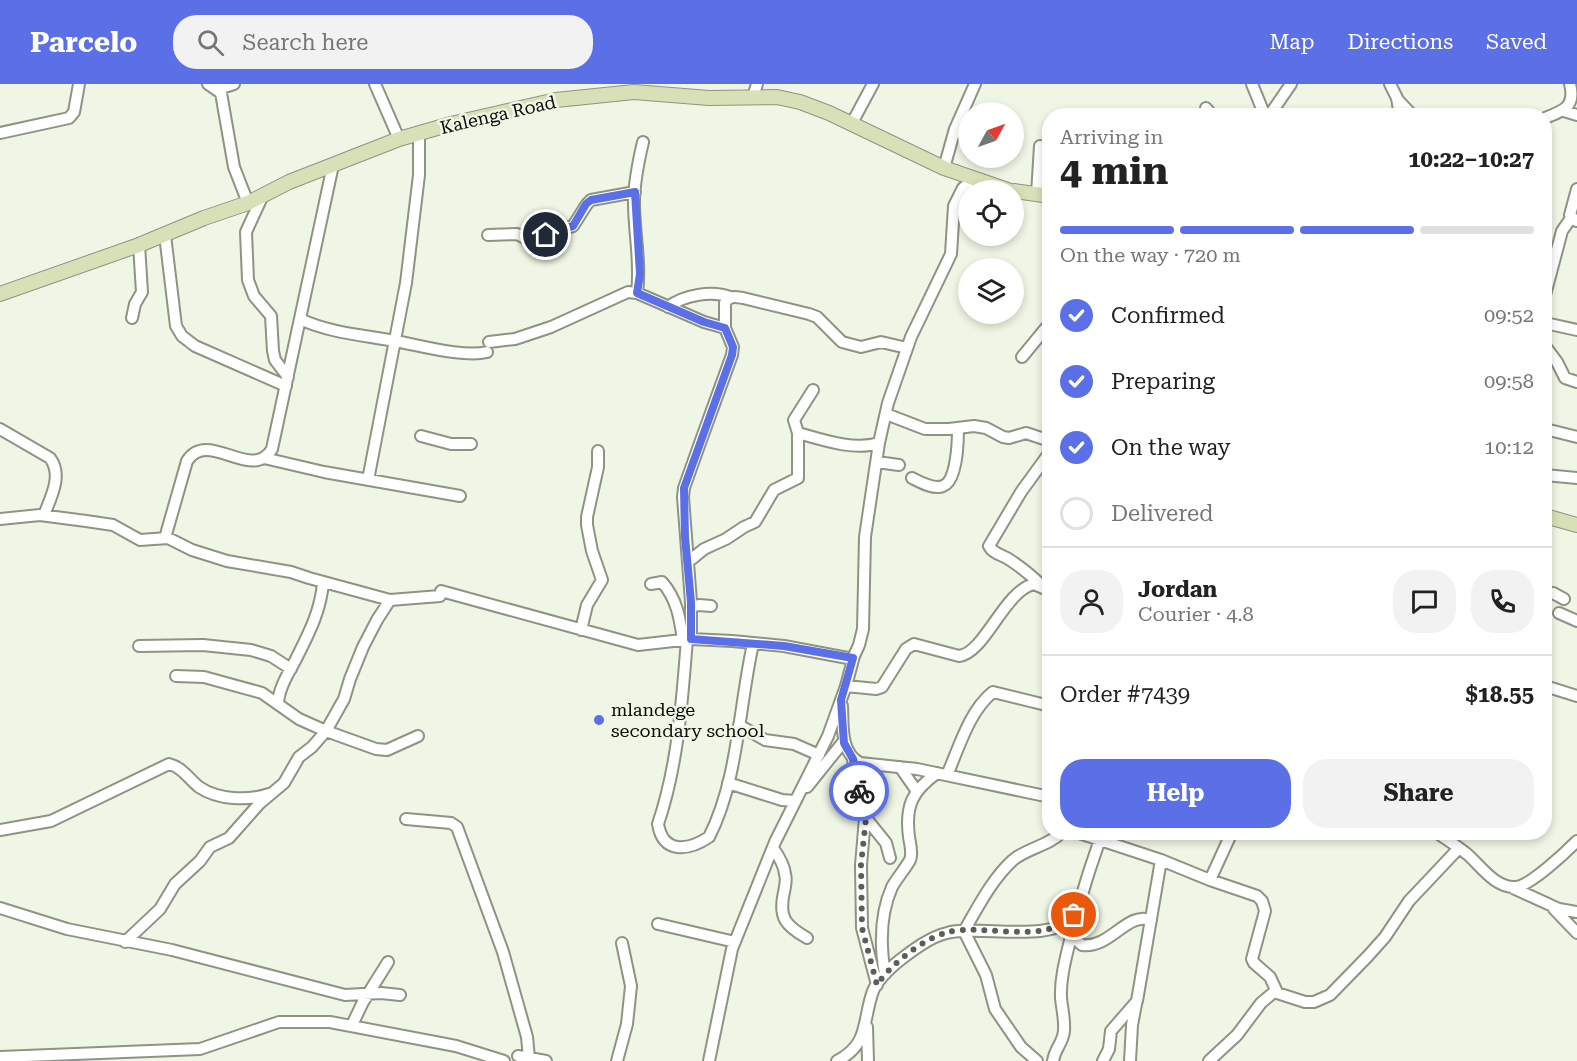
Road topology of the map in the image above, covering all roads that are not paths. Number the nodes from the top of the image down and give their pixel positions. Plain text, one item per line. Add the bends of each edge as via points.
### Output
1 (79, 84) edge
2 (234, 84) edge
3 (375, 84) edge
4 (873, 84) edge
5 (975, 84) edge
6 (1252, 84) edge
7 (1291, 84) edge
8 (1390, 84) edge
9 (1570, 84) edge
10 (213, 87) edge
11 (618, 89) edge
12 (661, 89) edge
13 (595, 90) edge
14 (755, 91) edge
15 (1397, 98) junction
16 (1263, 108) edge
17 (1273, 108) edge
18 (1399, 108) edge
19 (1406, 108) edge
20 (1564, 111) junction
21 (1552, 115) edge
22 (1577, 115) edge
23 (852, 123) junction
24 (0, 133) edge
25 (419, 134) junction
26 (399, 139) junction
27 (643, 142) dead end
28 (1040, 146) dead end
29 (333, 165) junction
30 (944, 168) junction
31 (974, 179) junction
32 (1042, 179) edge
33 (977, 180) edge
34 (1577, 189) edge
35 (635, 192) junction
36 (1024, 192) edge
37 (263, 195) junction
38 (1042, 195) edge
39 (248, 203) junction
40 (1574, 219) edge
41 (165, 235) junction
42 (488, 235) dead end
43 (140, 245) junction
44 (1552, 268) edge
45 (637, 293) junction
46 (0, 294) edge
47 (730, 297) junction
48 (668, 307) junction
49 (132, 318) dead end
50 (300, 319) junction
51 (1552, 325) edge
52 (725, 328) junction
53 (1577, 330) edge
54 (1042, 333) edge
55 (395, 341) junction
56 (907, 348) junction
57 (1552, 355) edge
58 (1022, 357) dead end
59 (287, 381) junction
60 (1577, 382) edge
61 (813, 390) dead end
62 (886, 414) junction
63 (958, 428) junction
64 (0, 429) edge
65 (1552, 431) edge
66 (798, 433) junction
67 (421, 436) dead end
68 (1577, 437) edge
69 (1042, 439) edge
70 (879, 442) junction
71 (471, 444) dead end
72 (598, 451) dead end
73 (264, 458) junction
74 (877, 462) junction
75 (1042, 463) edge
76 (898, 465) dead end
77 (1552, 476) edge
78 (912, 478) dead end
79 (1577, 478) edge
80 (368, 480) junction
81 (460, 496) dead end
82 (44, 515) junction
83 (1552, 518) edge
84 (0, 519) edge
85 (1577, 525) edge
86 (165, 538) junction
87 (688, 562) junction
88 (323, 582) junction
89 (651, 584) dead end
90 (1042, 585) edge
91 (1042, 588) edge
92 (1552, 593) edge
93 (1564, 599) dead end
94 (390, 600) junction
95 (711, 606) dead end
96 (691, 607) junction
97 (1559, 613) dead end
98 (1577, 621) edge
99 (581, 630) junction
100 (687, 639) junction
101 (753, 644) junction
102 (140, 646) dead end
103 (853, 658) junction
104 (291, 669) junction
105 (176, 676) dead end
106 (846, 686) junction
107 (1552, 688) edge
108 (1577, 696) edge
109 (841, 700) junction
110 (278, 704) junction
111 (1042, 704) edge
112 (739, 725) junction
113 (326, 731) junction
114 (418, 736) dead end
115 (844, 741) junction
116 (819, 756) junction
117 (853, 759) junction
118 (900, 767) junction
119 (942, 774) junction
120 (728, 783) junction
121 (277, 790) junction
122 (916, 790) junction
123 (1042, 796) edge
124 (796, 799) junction
125 (866, 818) junction
126 (406, 819) dead end
127 (0, 830) edge
128 (1052, 840) edge
129 (1099, 840) edge
130 (1110, 840) edge
131 (1228, 840) edge
132 (1448, 840) edge
133 (1577, 841) edge
134 (772, 848) junction
135 (1459, 848) junction
136 (890, 858) dead end
137 (1161, 860) junction
138 (1209, 880) junction
139 (1514, 888) junction
140 (1551, 906) junction
141 (0, 909) edge
142 (1577, 912) edge
143 (1151, 920) junction
144 (658, 924) dead end
145 (1070, 927) junction
146 (964, 931) junction
147 (1577, 933) edge
148 (807, 938) dead end
149 (125, 942) junction
150 (735, 942) junction
151 (622, 943) dead end
152 (388, 962) dead end
153 (885, 974) junction
154 (877, 985) junction
155 (1277, 992) junction
156 (368, 994) junction
157 (400, 996) dead end
158 (1137, 1001) junction
159 (866, 1021) junction
160 (352, 1024) junction
161 (0, 1057) edge
162 (522, 1059) edge
163 (504, 1061) edge
164 (546, 1061) edge
165 (616, 1061) edge
166 (709, 1061) edge
167 (837, 1061) edge
168 (868, 1061) edge
169 (1036, 1061) edge
170 (1053, 1061) edge
171 (1103, 1061) edge
172 (1130, 1061) edge
173 (1209, 1061) edge

1 - 24 street via 74,112 69,118
2 - 10 street
3 - 26 street
4 - 23 street
5 - 30 street via 955,129
6 - 16 street
7 - 17 street
8 - 15 street
9 - 20 street via 1570,104
10 - 39 street via 221,93 234,167
11 - 12 main road, Kalenga Road
11 - 13 main road, Kalenga Road
12 - 14 main road, Kalenga Road via 710,98
13 - 25 main road, Kalenga Road
14 - 23 main road, Kalenga Road via 800,102
15 - 18 street
15 - 19 street
20 - 21 street
20 - 22 street
23 - 30 main road, Kalenga Road
25 - 26 main road, Kalenga Road
25 - 55 street via 417,200
26 - 29 main road, Kalenga Road
27 - 35 street
28 - 32 street
29 - 37 main road, Kalenga Road
29 - 50 street
30 - 31 main road, Kalenga Road
31 - 33 main road, Kalenga Road
31 - 56 street via 963,188 954,206 951,254
34 - 40 street via 1571,207
35 - 42 street via 591,200 573,226 529,240 517,234
35 - 45 street via 640,274
36 - 38 main road
37 - 39 main road, Kalenga Road
37 - 59 street via 246,232 248,280 254,296 271,316 275,360
39 - 41 main road, Kalenga Road
40 - 44 street via 1562,231
41 - 43 main road, Kalenga Road
41 - 59 street via 176,326 182,336 195,346
43 - 46 main road, Kalenga Road
43 - 49 street via 142,292
45 - 48 street
45 - 55 street via 619,294 596,308 529,335 470,354
47 - 48 street via 716,293 699,295
47 - 52 street via 725,303
47 - 56 street via 815,316 842,342 857,346 881,342
48 - 52 street
50 - 55 street via 331,330
50 - 59 street
51 - 53 street
52 - 87 street via 732,355 684,488
54 - 58 street
55 - 80 street
56 - 62 street
57 - 60 street via 1565,378
59 - 73 street via 272,449
61 - 66 street via 795,418
62 - 63 street via 925,429
62 - 70 street
63 - 69 street via 980,426 1002,437 1026,434
63 - 78 street via 958,448 949,482 936,487
64 - 82 street via 54,463 57,478
65 - 68 street
66 - 70 street via 864,447
66 - 87 street via 797,479 774,490 755,522
67 - 71 street via 443,443
70 - 74 street
72 - 99 street via 597,476 586,517 602,580 587,604
73 - 80 street
73 - 86 street via 242,460 209,449 193,453 187,461
74 - 76 street
74 - 103 street via 865,537 863,629
75 - 90 street via 989,546
77 - 79 street
80 - 81 street
82 - 84 street
82 - 86 street via 113,525 140,540
83 - 85 main road
86 - 88 street via 227,561
87 - 96 street
88 - 94 street
88 - 104 street via 320,608
89 - 100 street via 663,582 679,611
91 - 106 street via 1031,584 1019,592 975,647 964,655 914,644 906,649 882,687
92 - 93 street
94 - 99 street via 440,594
94 - 113 street via 363,647 344,699
95 - 96 street
96 - 100 street
97 - 98 street
99 - 100 street via 638,645
100 - 101 street
100 - 120 street via 671,779 657,825 668,844 681,848 709,837
101 - 103 street
101 - 112 street
102 - 104 street via 203,645 251,650 271,656
103 - 106 street
104 - 110 street
105 - 110 street via 221,680 262,693
106 - 109 street
107 - 108 street
109 - 115 street
109 - 116 street
110 - 113 street
111 - 119 street via 993,692 978,710
112 - 116 street via 765,740 794,744
112 - 120 street
113 - 114 street via 387,750
113 - 121 street via 299,757
115 - 117 street
115 - 124 street
116 - 124 street
117 - 118 street
117 - 125 street
118 - 119 street
118 - 122 street
119 - 122 street
119 - 123 street
120 - 124 street via 782,800
121 - 127 street via 251,799 214,794 169,764 51,821
121 - 149 street via 229,838 210,848 175,884 160,909
122 - 153 street via 909,812 910,858 893,886 882,920
124 - 134 street
125 - 136 street via 886,843
125 - 154 street via 861,865 862,928
126 - 162 street via 451,823 457,827 523,1018 527,1037
128 - 146 street via 1013,860
129 - 145 street
130 - 137 street
131 - 138 street
132 - 135 street
133 - 139 street via 1527,884
134 - 148 street via 786,874 783,918 790,928
134 - 150 street
135 - 139 street via 1490,876
135 - 155 street via 1409,901 1385,937 1330,995 1305,1002
137 - 138 street
137 - 143 street
138 - 155 street via 1262,901 1265,911 1252,959 1270,977
139 - 140 street
140 - 142 street
140 - 147 street
141 - 149 street
143 - 145 street via 1137,920 1094,946 1082,945
143 - 158 street
144 - 150 street
145 - 146 street via 1027,932
145 - 170 street via 1061,998 1063,1039 1054,1050
146 - 153 street via 948,932 933,939
146 - 169 street via 986,975 997,1014
149 - 156 street via 172,950 345,995
150 - 166 street
151 - 165 street via 631,987 627,1024
152 - 156 street
153 - 154 street
154 - 159 street
155 - 173 street via 1261,1003 1237,1035
156 - 157 street
156 - 160 street
158 - 171 street via 1111,1031
158 - 172 street
159 - 167 street via 859,1044
159 - 168 street
160 - 161 street via 279,1022 200,1049
160 - 163 street via 456,1046
162 - 164 street

